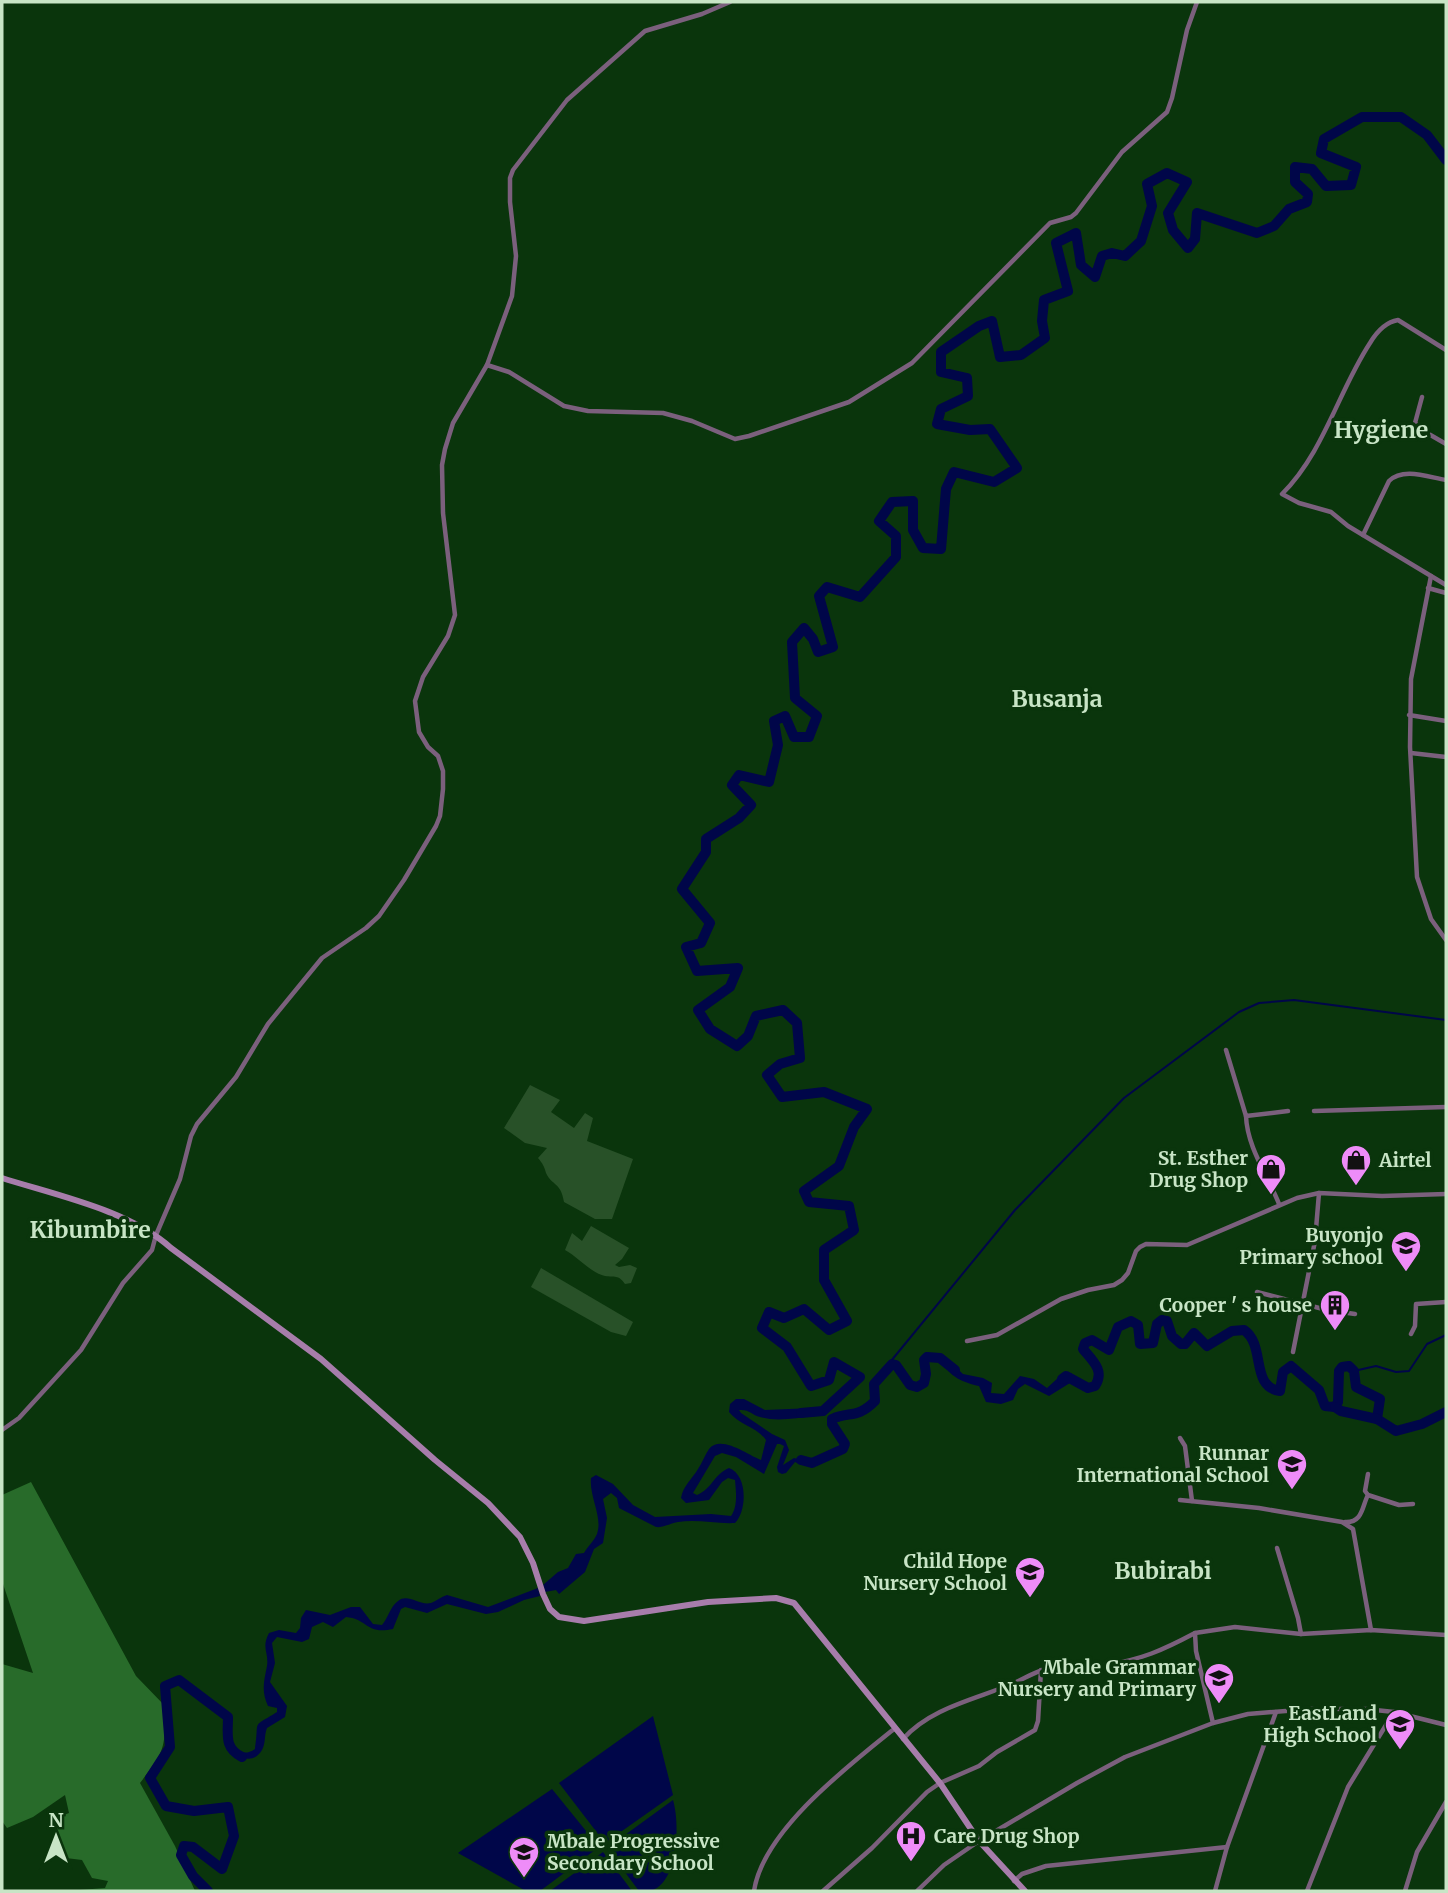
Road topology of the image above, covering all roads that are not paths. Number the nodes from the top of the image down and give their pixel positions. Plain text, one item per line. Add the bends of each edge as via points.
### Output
1 (730, 2) edge
2 (1198, 2) edge
3 (1446, 350) edge
4 (486, 365) junction
5 (1422, 397) dead end
6 (1446, 444) edge
7 (1446, 480) edge
8 (1363, 535) junction
9 (1432, 575) junction
10 (1446, 585) edge
11 (1429, 588) junction
12 (1446, 593) edge
13 (1409, 715) junction
14 (1446, 721) edge
15 (1410, 752) junction
16 (1446, 757) edge
17 (1446, 940) edge
18 (1226, 1050) dead end
19 (1446, 1107) edge
20 (1288, 1111) dead end
21 (1314, 1111) dead end
22 (1246, 1116) junction
23 (2, 1178) edge
24 (1319, 1193) junction
25 (1446, 1194) edge
26 (1279, 1204) junction
27 (156, 1235) junction
28 (1257, 1292) dead end
29 (1446, 1302) edge
30 (1301, 1304) junction
31 (1355, 1314) dead end
32 (1411, 1334) dead end
33 (967, 1341) dead end
34 (1293, 1352) dead end
35 (2, 1430) edge
36 (1180, 1438) dead end
37 (1368, 1474) dead end
38 (1368, 1495) junction
39 (1180, 1500) dead end
40 (1192, 1501) junction
41 (1413, 1504) dead end
42 (1342, 1522) junction
43 (1277, 1548) dead end
44 (1371, 1630) junction
45 (1195, 1633) junction
46 (1301, 1634) junction
47 (1446, 1635) edge
48 (1041, 1670) junction
49 (1276, 1712) junction
50 (1394, 1712) junction
51 (1213, 1723) junction
52 (1446, 1725) edge
53 (894, 1729) junction
54 (903, 1738) junction
55 (940, 1783) junction
56 (1446, 1802) edge
57 (979, 1841) junction
58 (1227, 1847) junction
59 (1014, 1881) junction
60 (754, 1891) edge
61 (823, 1891) edge
62 (917, 1891) edge
63 (1025, 1891) edge
64 (1215, 1891) edge
65 (1307, 1891) edge
66 (1405, 1891) edge

1 - 4 street via 638,35 568,100 513,170 509,191 515,281
2 - 4 street via 1170,105 1162,118 1118,157 1076,213 1050,223 917,359 854,400 735,439 663,413 564,406 509,372
3 - 8 street via 1398,320 1385,325 1370,343 1315,448 1282,494 1331,512
4 - 27 street via 453,423 445,449 443,513 455,615 415,701 419,732 438,756 443,771 440,816 379,916 318,962 197,1124
5 - 6 street via 1415,423
7 - 8 street via 1408,473 1394,476
8 - 9 street
9 - 10 street
9 - 11 street
11 - 12 street
11 - 13 street via 1411,679
13 - 14 street
13 - 15 street
15 - 16 street
15 - 17 street via 1418,877 1431,919
18 - 22 street
19 - 21 street
20 - 22 street
22 - 26 street via 1254,1149
23 - 27 street via 121,1218
24 - 25 street
24 - 26 street
24 - 30 street via 1315,1241
26 - 33 street via 1187,1245 1146,1244 1136,1251 1128,1273 1114,1285 1061,1299 997,1335
27 - 35 street via 152,1250 123,1283 81,1350 19,1418
27 - 53 street via 321,1359 488,1503 520,1537 550,1609 559,1617 584,1621 708,1602 788,1600
28 - 30 street
29 - 32 street via 1416,1304
30 - 31 street
30 - 34 street
36 - 40 street
37 - 38 street
38 - 41 street via 1399,1505
38 - 42 street via 1357,1519
39 - 40 street
40 - 42 street
42 - 44 street via 1353,1530
43 - 46 street
44 - 46 street
44 - 47 street
45 - 46 street via 1235,1627
45 - 48 street via 1156,1654 1102,1666
45 - 51 street
48 - 54 street via 950,1707
48 - 55 street via 1035,1730 979,1766
49 - 50 street
49 - 51 street
49 - 58 street
50 - 52 street
50 - 65 street via 1348,1787
51 - 57 street via 1125,1757
53 - 54 street
53 - 60 street via 801,1812 763,1860
54 - 55 street
55 - 57 street
55 - 61 street
56 - 66 street via 1417,1852
57 - 59 street
57 - 62 street
58 - 59 street via 1046,1866
58 - 64 street
59 - 63 street

